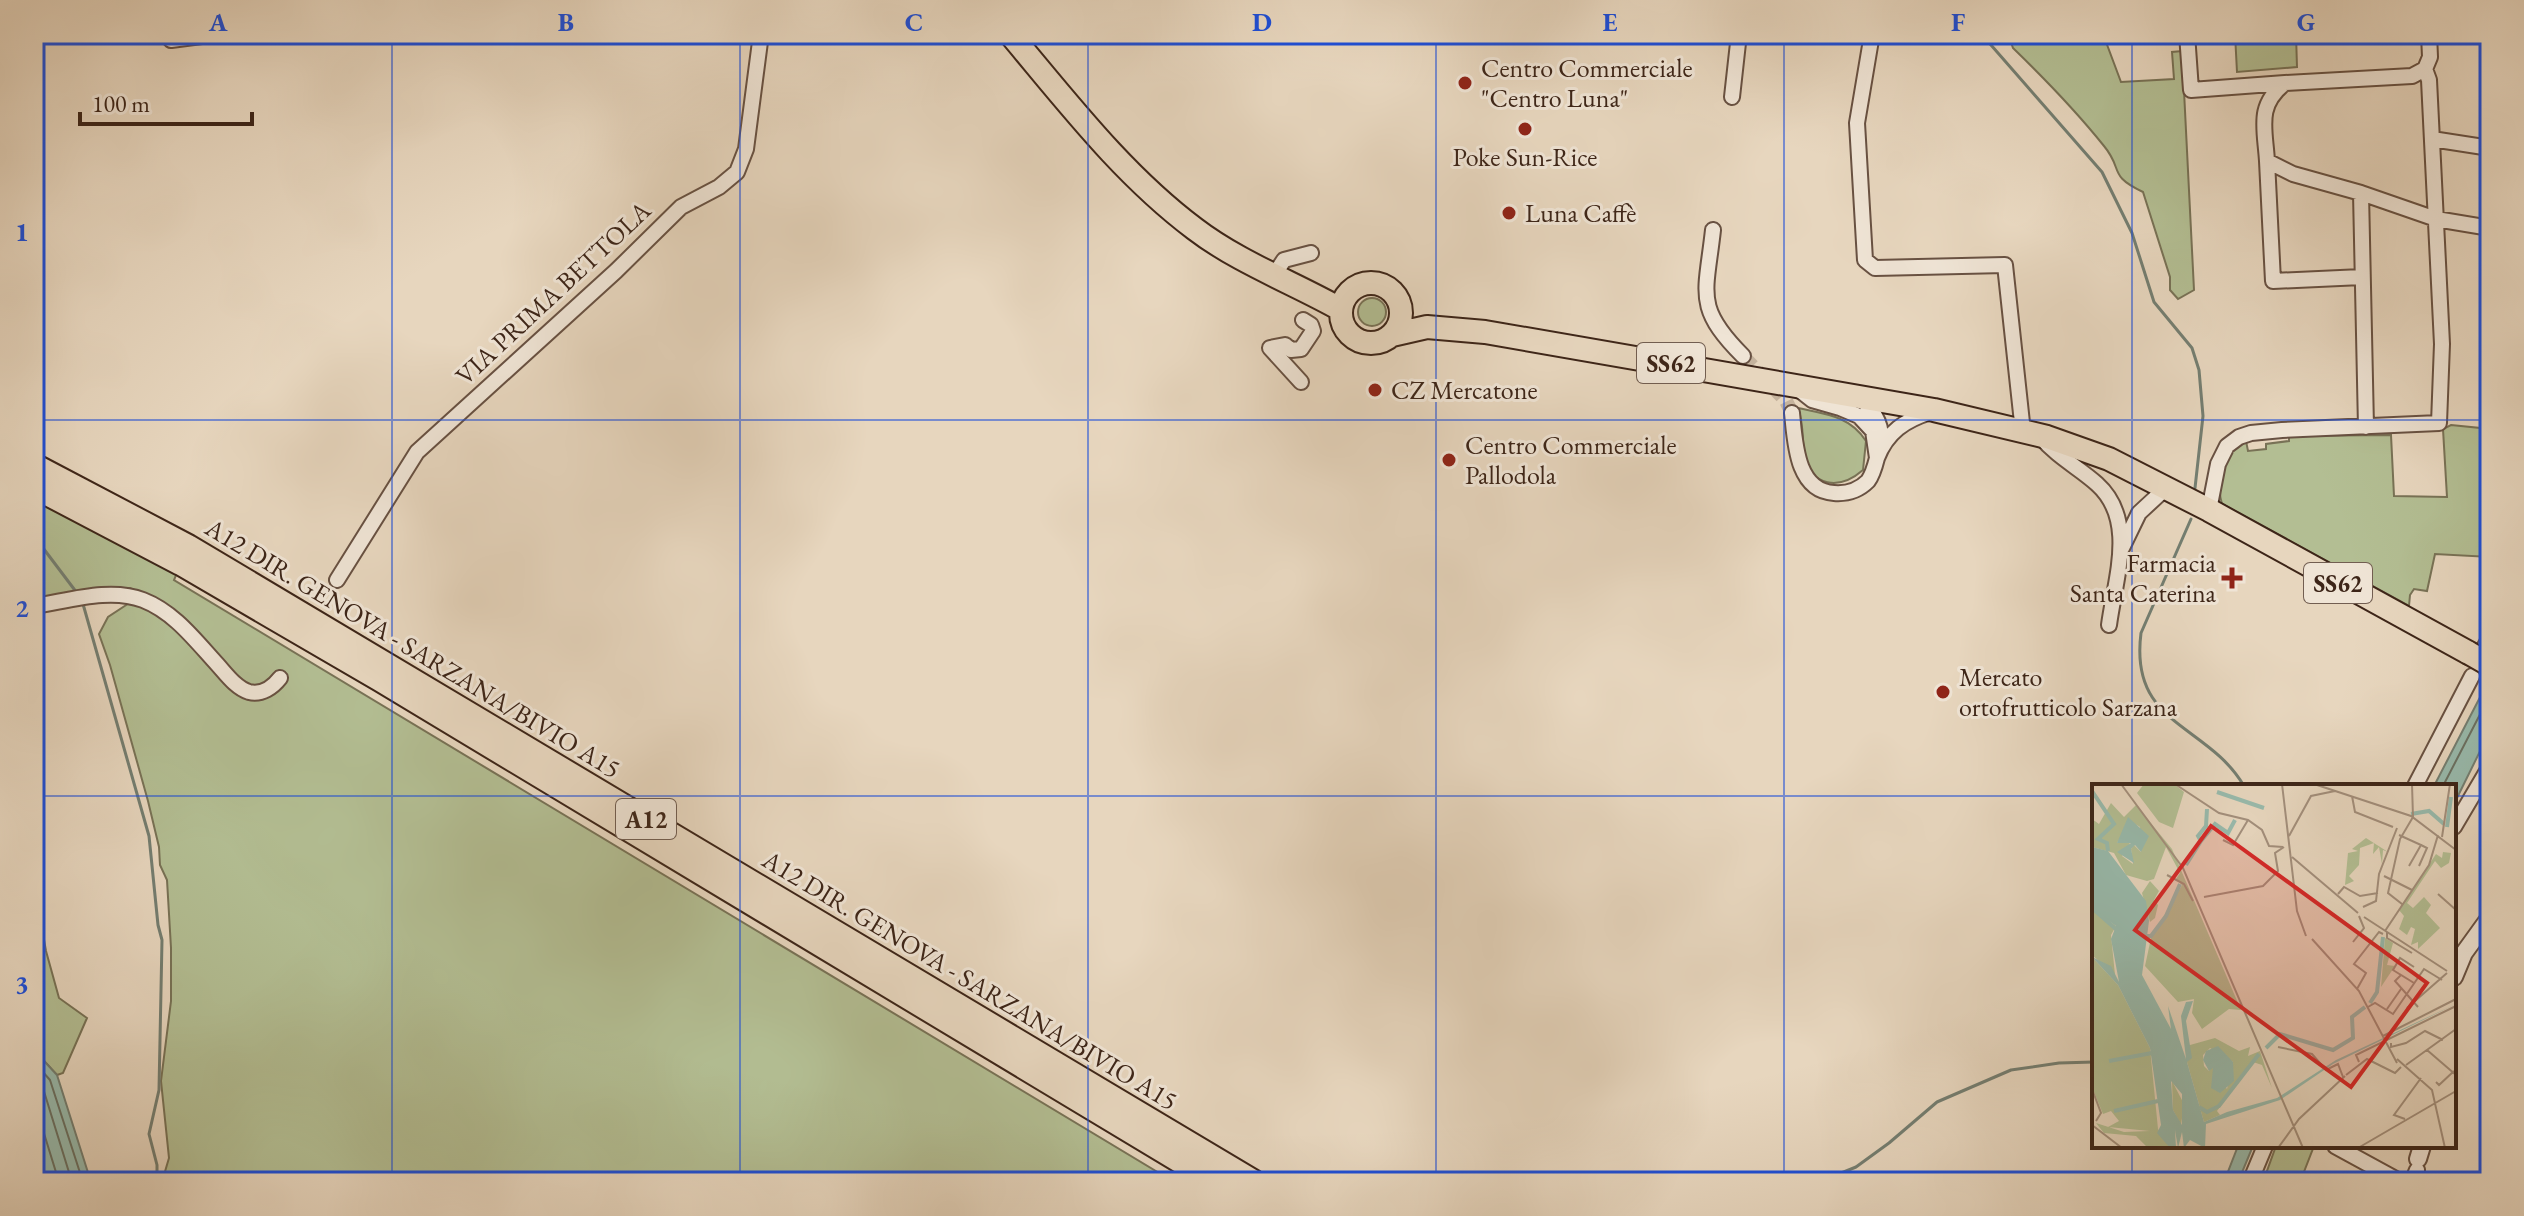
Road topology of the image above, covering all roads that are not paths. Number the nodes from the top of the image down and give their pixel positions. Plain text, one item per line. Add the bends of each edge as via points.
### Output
1 (217, 34) edge
2 (761, 34) edge
3 (1010, 34) edge
4 (1739, 34) edge
5 (1872, 34) edge
6 (2187, 34) edge
7 (2429, 34) edge
8 (171, 40) dead end
9 (2425, 69) junction
10 (2285, 83) junction
11 (1732, 97) dead end
12 (2432, 139) junction
13 (2490, 148) edge
14 (2267, 161) junction
15 (2361, 193) junction
16 (2436, 219) junction
17 (2490, 228) edge
18 (1713, 230) dead end
19 (1311, 253) dead end
20 (1274, 275) junction
21 (2362, 277) junction
22 (1356, 286) junction
23 (1399, 301) junction
24 (1340, 309) junction
25 (1303, 320) dead end
26 (1485, 332) junction
27 (1392, 335) junction
28 (1743, 356) tunnel mouth
29 (1301, 382) dead end
30 (1794, 386) junction
31 (1857, 396) junction
32 (1934, 410) junction
33 (1792, 413) tunnel mouth
34 (2366, 427) junction
35 (2031, 433) junction
36 (1877, 458) junction
37 (34, 466) edge
38 (34, 486) edge
39 (2166, 488) junction
40 (2209, 510) junction
41 (2121, 549) junction
42 (337, 580) dead end
43 (34, 606) edge
44 (2109, 625) dead end
45 (2481, 655) edge
46 (280, 678) dead end
47 (2490, 766) edge
48 (2416, 784) edge
49 (2456, 824) edge
50 (2490, 917) edge
51 (2456, 972) edge
52 (2264, 1148) edge
53 (2339, 1148) edge
54 (1216, 1182) edge
55 (1253, 1182) edge
56 (2043, 1182) edge
57 (2088, 1182) edge
58 (2250, 1182) edge
59 (2401, 1182) edge

1 - 8 street
2 - 42 street, VIA PRIMA BETTOLA via 746,149 737,172 681,207 417,452
3 - 20 main road, SS62 via 1127,171 1197,231
4 - 11 street
5 - 35 street via 1857,123 1865,260 1875,268 2005,265
6 - 10 street via 2191,90
7 - 9 street
9 - 10 street via 2412,76
9 - 12 street
10 - 14 street via 2266,105
12 - 13 street
12 - 16 street
14 - 15 street
14 - 21 street via 2273,281
15 - 16 street
15 - 21 street
16 - 17 street
16 - 34 street via 2442,344 2439,423
18 - 28 street via 1706,300 1722,335
19 - 20 street via 1284,260
20 - 22 main road, SS62 via 1319,288
20 - 24 main road, SS62
21 - 34 street
22 - 23 main road, SS62 via 1379,283
22 - 24 main road
23 - 26 main road, SS62
23 - 27 main road via 1401,315
24 - 27 main road, SS62 via 1343,325 1359,341 1376,343
25 - 29 street via 1313,331 1301,349 1270,348
26 - 27 main road, SS62 via 1427,327
26 - 30 main road, SS62
30 - 31 main road, SS62
30 - 36 street via 1812,400 1859,416 1873,431
31 - 32 main road, SS62
31 - 36 street via 1880,427
32 - 35 main road, SS62
32 - 36 street via 1889,435
33 - 36 street via 1796,455 1804,473 1827,493 1857,489 1869,480
34 - 40 street via 2239,437 2218,464
35 - 39 main road, SS62 via 2109,459
35 - 41 street via 2114,503
37 - 55 highway, A12 DIR. GENOVA - SARZANA/BIVIO A15 / A12 via 202,554
38 - 54 highway, A12 via 181,563 380,679
39 - 40 main road, SS62
39 - 41 street via 2139,513
40 - 45 main road, SS62
41 - 44 street
43 - 46 street via 122,595 142,599 183,627 248,692 273,687
45 - 48 street
47 - 49 street
50 - 51 street
52 - 58 street
53 - 59 street
56 - 57 street

